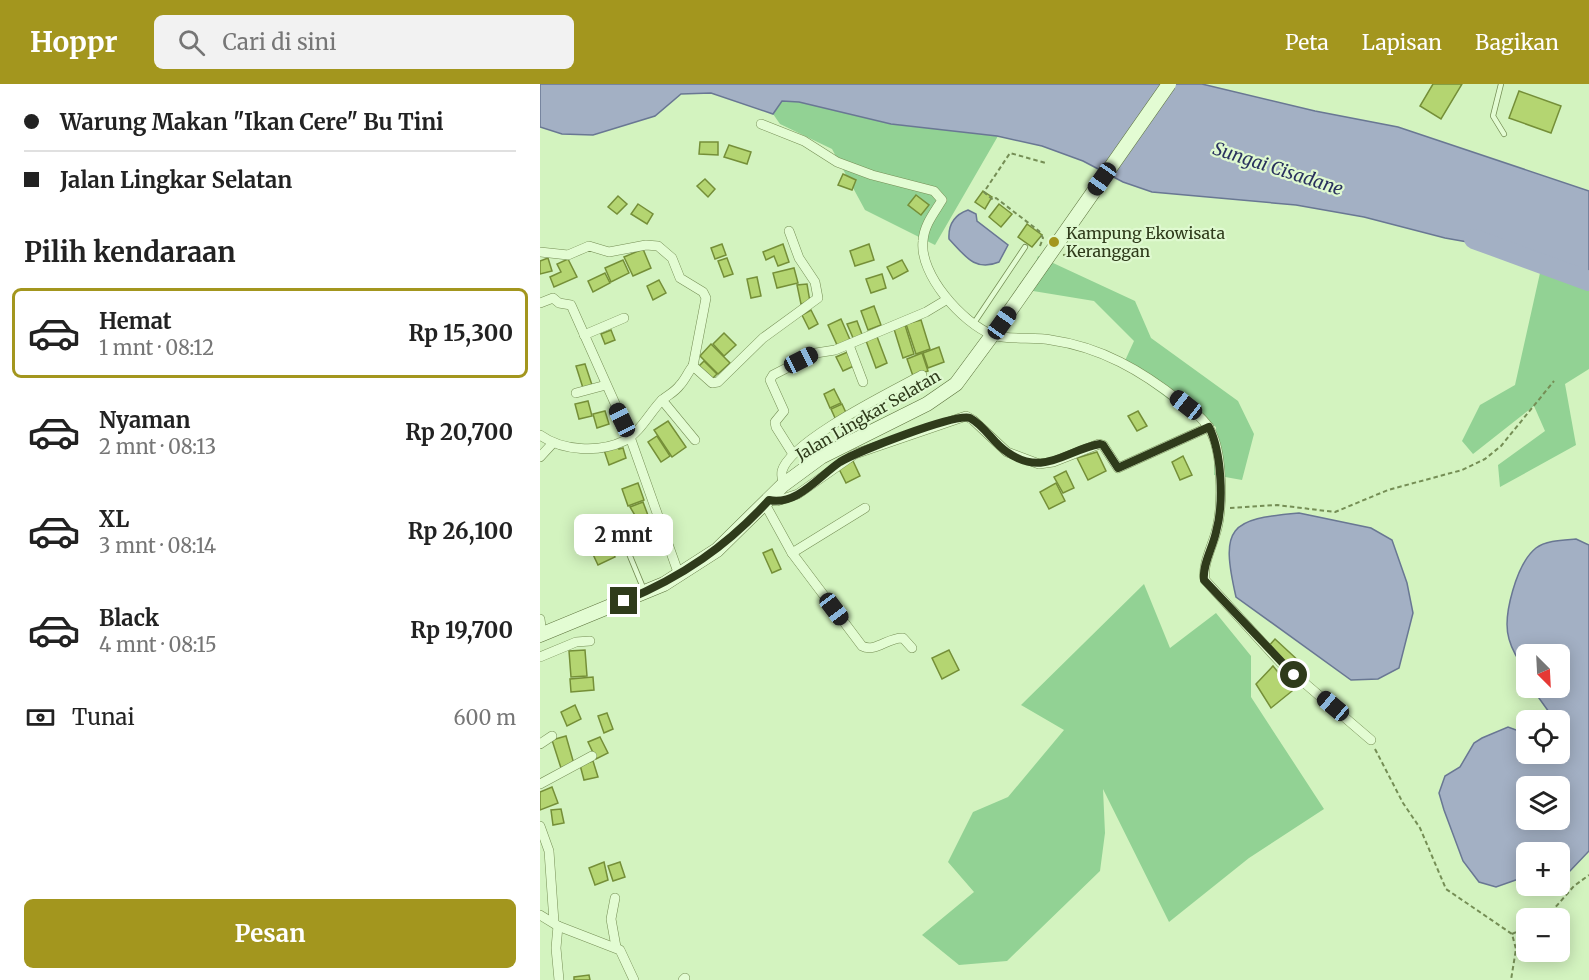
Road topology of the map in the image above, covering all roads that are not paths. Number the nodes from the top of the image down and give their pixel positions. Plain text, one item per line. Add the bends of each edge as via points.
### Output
1 (1169, 84) edge
2 (1501, 84) edge
3 (761, 124) dead end
4 (1503, 134) dead end
5 (789, 231) dead end
6 (1025, 247) dead end
7 (540, 252) edge
8 (946, 300) junction
9 (540, 303) edge
10 (624, 318) dead end
11 (974, 323) junction
12 (584, 335) junction
13 (993, 335) junction
14 (849, 345) junction
15 (693, 366) junction
16 (922, 375) dead end
17 (863, 382) dead end
18 (606, 385) junction
19 (576, 393) dead end
20 (662, 400) junction
21 (1209, 427) junction
22 (540, 435) edge
23 (630, 437) junction
24 (695, 440) dead end
25 (552, 444) junction
26 (793, 454) junction
27 (540, 457) edge
28 (783, 485) junction
29 (767, 502) junction
30 (864, 508) dead end
31 (625, 544) dead end
32 (792, 553) junction
33 (679, 575) junction
34 (645, 592) junction
35 (540, 619) edge
36 (541, 635) edge
37 (590, 641) dead end
38 (912, 648) dead end
39 (540, 657) edge
40 (552, 736) dead end
41 (1371, 740) road end
42 (540, 744) edge
43 (592, 756) dead end
44 (540, 784) edge
45 (540, 826) edge
46 (615, 898) dead end
47 (540, 915) edge
48 (556, 924) junction
49 (616, 947) junction
50 (559, 980) edge
51 (634, 980) edge

1 - 13 main road, Jalan Lingkar Selatan, bridge
2 - 4 lane via 1492,116
3 - 8 street via 804,141 837,162 934,191 942,200 926,226 922,242 925,260
5 - 15 street via 799,258 815,282 818,298 763,338 718,382 712,383
6 - 11 lane
7 - 15 street via 568,255 589,246 618,252 646,245 667,251 680,278 706,298
8 - 11 street
8 - 14 street
9 - 12 street via 553,298 569,303
10 - 12 street
11 - 13 street
12 - 18 street
13 - 21 street via 1053,340 1111,357 1160,385
13 - 28 main road, Jalan Lingkar Selatan via 964,376 947,391 821,457
14 - 17 street
14 - 26 street via 816,353 770,377 784,411 775,422 776,428
15 - 20 street via 682,384
16 - 26 street via 830,427
18 - 19 street
18 - 23 street
20 - 23 street
20 - 24 street
21 - 29 street via 1118,468 1100,444 1044,464 1012,455 974,420 963,417 855,454 798,494
21 - 41 street via 1217,449 1221,509 1204,580 1280,662
22 - 25 street
23 - 25 street via 585,448
23 - 33 street
25 - 27 street
26 - 28 street via 782,469
28 - 29 main road, Jalan Lingkar Selatan
29 - 32 street
29 - 33 main road, Jalan Lingkar Selatan via 728,542
30 - 32 street
31 - 34 lane
32 - 38 street via 862,646 874,648 903,638
33 - 34 main road, Jalan Lingkar Selatan
34 - 36 main road, Jalan Lingkar Selatan
35 - 36 street
37 - 39 street via 576,642
40 - 42 street
43 - 44 street
45 - 48 street via 549,851
46 - 49 street via 611,919
47 - 48 street
48 - 49 street
48 - 50 street
49 - 51 street

